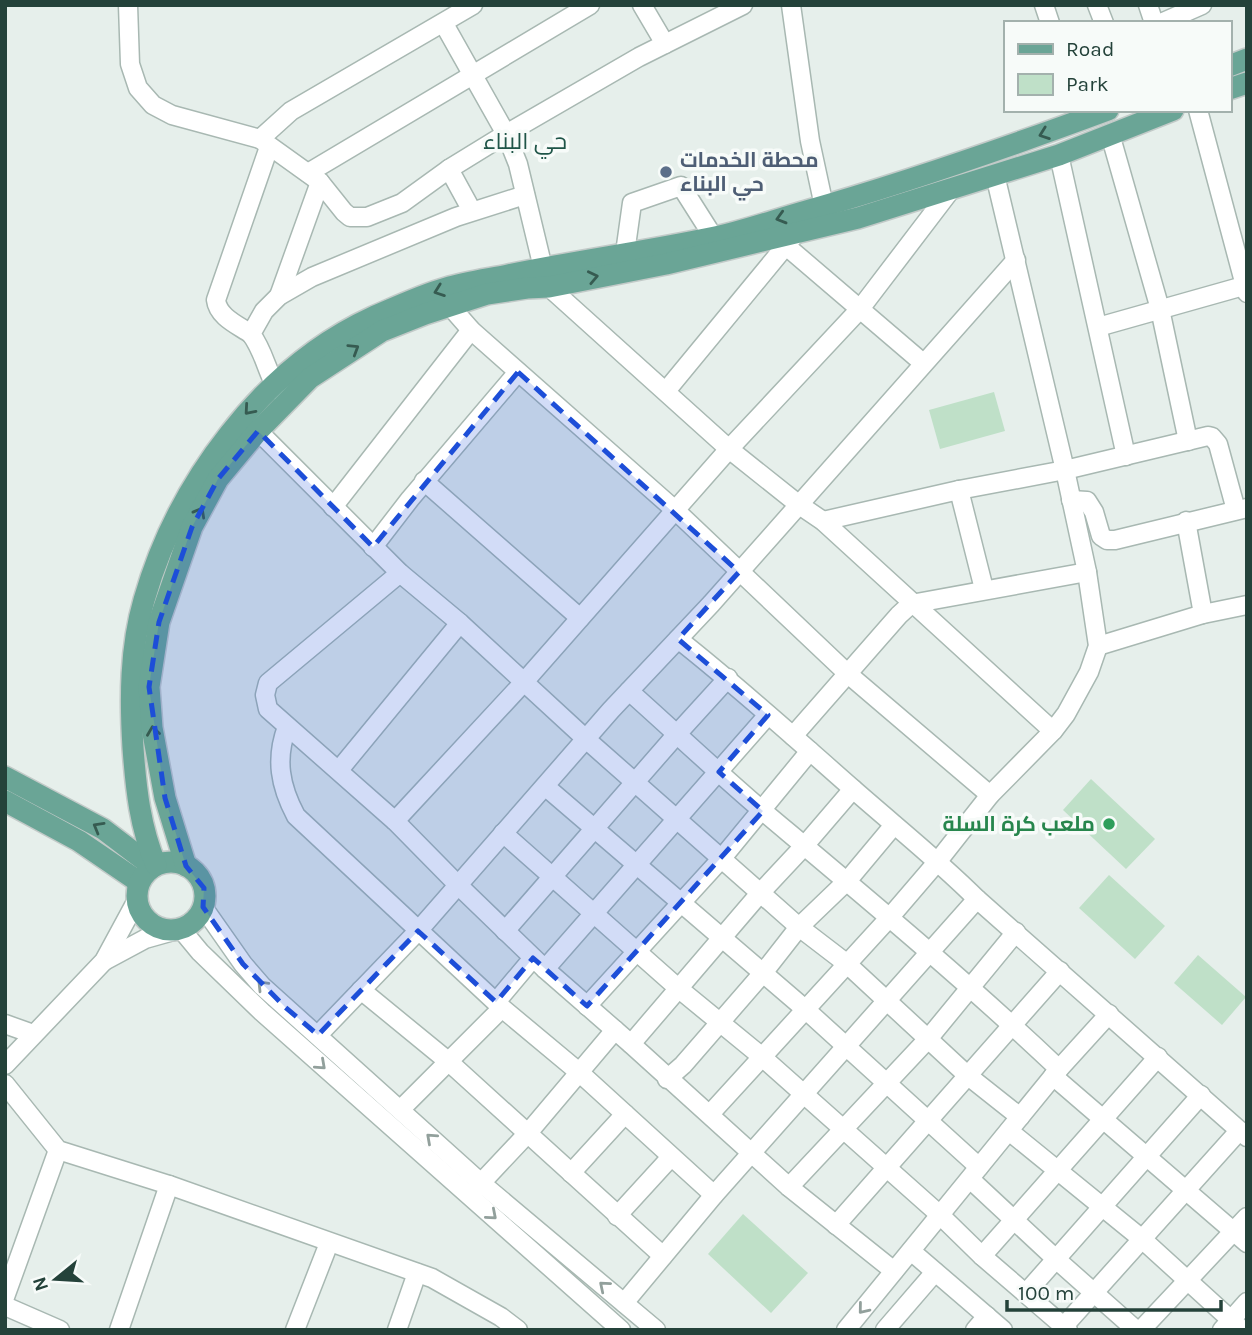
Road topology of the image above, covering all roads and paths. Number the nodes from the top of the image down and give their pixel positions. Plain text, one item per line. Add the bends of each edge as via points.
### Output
1 (128, 5) edge
2 (473, 5) edge
3 (590, 5) edge
4 (642, 5) edge
5 (743, 5) edge
6 (791, 5) edge
7 (1202, 5) edge
8 (1166, 21) edge
9 (444, 24) junction
10 (665, 44) junction
11 (473, 76) junction
12 (1168, 112) edge
13 (1199, 112) edge
14 (1080, 115) edge
15 (506, 134) junction
16 (1110, 134) junction
17 (264, 143) junction
18 (1059, 155) junction
19 (449, 169) junction
20 (995, 175) junction
21 (314, 177) junction
22 (953, 187) junction
23 (525, 195) junction
24 (824, 206) junction
25 (472, 211) junction
26 (714, 237) junction
27 (791, 238) junction
28 (625, 253) junction
29 (1016, 260) junction
30 (546, 277) junction
31 (1246, 288) edge
32 (279, 296) junction
33 (450, 306) junction
34 (860, 309) junction
35 (1160, 309) junction
36 (1098, 327) junction
37 (471, 330) junction
38 (251, 334) junction
39 (923, 363) junction
40 (518, 372) junction
41 (273, 384) junction
42 (666, 391) junction
43 (287, 401) junction
44 (258, 431) junction
45 (1188, 441) junction
46 (729, 449) junction
47 (1126, 456) junction
48 (1065, 470) junction
49 (424, 481) junction
50 (959, 490) junction
51 (1071, 500) junction
52 (798, 504) junction
53 (333, 507) junction
54 (1241, 509) edge
55 (674, 510) junction
56 (823, 521) junction
57 (1186, 521) junction
58 (373, 547) junction
59 (738, 572) junction
60 (1087, 572) junction
61 (400, 573) junction
62 (984, 589) junction
63 (911, 604) junction
64 (1247, 605) edge
65 (1203, 614) junction
66 (580, 618) junction
67 (460, 623) junction
68 (678, 639) junction
69 (1098, 646) junction
70 (848, 674) junction
71 (729, 678) junction
72 (524, 682) junction
73 (629, 691) junction
74 (768, 715) junction
75 (287, 727) junction
76 (1053, 731) junction
77 (677, 734) junction
78 (793, 736) junction
79 (587, 740) junction
80 (810, 751) junction
81 (338, 770) junction
82 (719, 772) junction
83 (5, 777) edge
84 (636, 782) junction
85 (546, 788) junction
86 (853, 789) junction
87 (990, 795) junction
88 (5, 801) edge
89 (763, 811) junction
90 (677, 819) junction
91 (395, 821) junction
92 (894, 825) junction
93 (595, 829) junction
94 (503, 833) junction
95 (805, 845) junction
96 (722, 858) junction
97 (938, 860) junction
98 (186, 866) junction
99 (638, 866) junction
100 (553, 878) junction
101 (146, 879) junction
102 (848, 880) junction
103 (458, 886) junction
104 (761, 891) junction
105 (977, 899) junction
106 (680, 904) junction
107 (203, 907) junction
108 (595, 914) junction
109 (890, 917) junction
110 (799, 927) junction
111 (179, 930) junction
112 (418, 931) junction
113 (505, 931) junction
114 (1016, 932) junction
115 (720, 938) junction
116 (638, 951) junction
117 (930, 952) junction
118 (104, 961) junction
119 (539, 963) junction
120 (846, 964) junction
121 (1060, 971) junction
122 (764, 973) junction
123 (678, 988) junction
124 (971, 988) junction
125 (361, 990) junction
126 (887, 1001) junction
127 (499, 1005) junction
128 (587, 1006) junction
129 (805, 1009) junction
130 (1109, 1014) junction
131 (720, 1023) junction
132 (5, 1024) edge
133 (1013, 1025) junction
134 (615, 1030) junction
135 (33, 1034) junction
136 (318, 1035) junction
137 (929, 1039) junction
138 (631, 1044) junction
139 (846, 1046) junction
140 (761, 1056) junction
141 (1158, 1057) junction
142 (449, 1062) junction
143 (5, 1065) edge
144 (1056, 1072) junction
145 (580, 1073) junction
146 (967, 1075) junction
147 (667, 1079) junction
148 (888, 1083) junction
149 (5, 1084) edge
150 (804, 1094) junction
151 (1200, 1095) junction
152 (400, 1110) junction
153 (625, 1114) junction
154 (710, 1114) junction
155 (1102, 1117) junction
156 (928, 1120) junction
157 (1015, 1124) junction
158 (842, 1130) junction
159 (528, 1133) junction
160 (1243, 1134) edge
161 (58, 1150) junction
162 (752, 1152) junction
163 (1147, 1156) junction
164 (671, 1157) junction
165 (885, 1168) junction
166 (1057, 1171) junction
167 (571, 1173) junction
168 (975, 1173) junction
169 (481, 1183) junction
170 (169, 1185) junction
171 (789, 1187) junction
172 (1185, 1190) junction
173 (713, 1195) junction
174 (1104, 1208) junction
175 (940, 1215) junction
176 (617, 1216) junction
177 (1247, 1217) edge
178 (1014, 1220) junction
179 (836, 1225) junction
180 (1240, 1238) edge
181 (1142, 1239) junction
182 (329, 1243) junction
183 (911, 1251) junction
184 (663, 1256) junction
185 (982, 1256) junction
186 (1056, 1260) junction
187 (894, 1271) junction
188 (935, 1272) junction
189 (417, 1273) junction
190 (1189, 1281) junction
191 (1026, 1293) junction
192 (1094, 1293) junction
193 (5, 1297) edge
194 (1247, 1302) edge
195 (624, 1303) junction
196 (5, 1306) edge
197 (981, 1323) edge
198 (1231, 1327) edge
199 (1066, 1328) edge
200 (60, 1330) edge
201 (119, 1330) edge
202 (295, 1330) edge
203 (397, 1330) edge
204 (519, 1330) edge
205 (621, 1330) edge
206 (656, 1330) edge
207 (846, 1330) edge
208 (885, 1330) edge
209 (1003, 1330) edge
210 (1139, 1330) edge

1 - 17 street via 130,64 138,88 153,105
2 - 9 street
3 - 11 street
4 - 10 street
5 - 10 street
6 - 24 street
7 - 8 street
9 - 11 street
9 - 17 street via 291,111
10 - 15 street
11 - 15 street
11 - 21 street
12 - 16 main road
13 - 31 street
14 -> 24 main road via 888,188
15 - 19 street
15 - 23 street
16 - 18 main road
16 - 35 street
17 - 21 street
17 - 38 street via 216,300 223,314
18 - 20 main road
18 - 36 street
19 - 21 street via 402,203 367,217 350,217
19 - 25 street
20 - 22 main road
20 - 29 street
21 - 32 street
22 - 27 main road
22 - 34 street
23 - 25 street
23 - 30 street
24 -> 26 main road
25 - 32 street via 312,277
26 - 28 main road
26 - 28 street via 681,186 632,203
30 -> 27 main road
27 - 34 street
27 - 42 street
28 - 30 main road
29 - 39 street
29 - 48 street
30 - 33 main road via 527,288
30 -> 41 main road via 445,288 371,318 315,351
30 - 42 street
31 - 35 street
32 - 38 street
33 - 37 street
43 -> 33 main road via 310,378 382,331
34 - 39 street
34 - 46 street
35 - 36 street
35 - 45 street
36 - 47 street
37 - 40 street
37 - 53 street
38 - 41 street via 266,359
39 - 52 street
40 - 49 street
40 - 55 street
41 - 43 street
41 -> 101 main road via 204,469 158,559 143,602 131,709
42 - 46 street
43 - 44 main road
44 - 53 street
98 -> 44 main road via 165,798 152,728 149,687 159,622 192,527 218,479
45 - 47 street
45 - 54 street via 1208,436 1216,440
46 - 52 street
46 - 55 street
47 - 48 street
48 - 50 street
48 - 51 street
49 - 58 street
49 - 66 street
50 - 56 street
50 - 62 street
51 - 57 street via 1087,501 1101,536 1107,540
51 - 60 street
52 - 56 street
52 - 59 street
53 - 58 street
54 - 57 street
55 - 59 street
55 - 66 street
56 - 63 street
57 - 65 street
58 - 61 street
59 - 68 street
59 - 70 street
60 - 62 street
60 - 69 street
61 - 67 street
61 - 75 street via 268,683 268,709
62 - 63 street
63 - 70 street
63 - 76 street
64 - 65 street
65 - 69 street
66 - 72 street
67 - 72 street
67 - 81 street
68 - 71 street
68 - 73 street
69 - 76 street via 1089,672
70 - 78 street
70 - 87 street
71 - 74 street
71 - 77 street
72 - 79 street
72 - 91 street
73 - 77 street
73 - 79 street
74 - 78 street
74 - 82 street
75 - 81 street
75 - 112 street via 279,765 285,796 296,816
76 - 87 street
77 - 82 street
77 - 84 street
78 - 80 street
79 - 84 street
79 - 85 street
80 - 86 street
80 - 89 street
81 - 91 street
82 - 89 street
82 - 90 street
101 -> 83 main road via 103,829
84 - 90 street
84 - 93 street
85 - 93 street
85 - 94 street
86 - 92 street
86 - 95 street
87 - 97 street
88 - 101 main road
89 - 95 street
89 - 96 street
90 - 96 street
90 - 99 street
91 - 103 street
92 - 97 street
92 - 102 street
93 - 99 street
93 - 100 street
94 - 100 street
94 - 103 street
95 - 102 street
95 - 104 street
96 - 104 street
96 - 106 street
97 - 105 street
97 - 109 street
98 - 101 main road via 176,862
98 - 107 main road via 204,888
99 - 106 street
99 - 108 street
100 - 108 street
100 - 113 street
101 - 111 main road via 139,909 150,924
101 - 118 street
102 - 109 street
102 - 110 street
103 - 112 street
103 - 113 street
104 - 110 street
104 - 115 street
105 - 114 street
105 - 117 street
106 - 115 street
106 - 116 street
107 - 111 main road via 190,925
136 -> 107 street via 262,986
108 - 116 street
108 - 119 street
109 - 117 street
109 - 120 street
110 - 120 street
110 - 122 street
111 - 118 street via 145,939
111 -> 205 street via 262,1012
112 - 125 street
112 - 127 street
113 - 119 street
114 - 121 street
114 - 124 street
115 - 122 street
115 - 123 street
116 - 123 street
116 - 128 street
117 - 124 street
117 - 126 street
118 - 135 street
119 - 127 street
119 - 128 street
120 - 126 street
120 - 129 street
121 - 130 street
121 - 133 street
122 - 129 street
122 - 131 street
123 - 131 street
123 - 138 street
124 - 133 street
124 - 137 street
125 - 136 street
125 - 142 street
126 - 137 street
126 - 139 street
127 - 142 street
127 - 145 street
128 - 134 street
129 - 139 street
129 - 140 street
130 - 141 street
130 - 144 street
131 - 140 street
131 - 147 street
132 - 135 street
133 - 144 street
133 - 146 street
134 - 138 street
134 - 145 street
135 - 143 street
136 - 152 street
137 - 146 street
137 - 148 street
138 - 147 street
139 - 148 street
139 - 150 street
140 - 150 street
140 - 154 street
141 - 151 street
141 - 155 street
142 - 152 street
142 - 159 street
144 - 155 street
144 - 157 street
145 - 153 street
145 - 159 street
146 - 156 street
146 - 157 street
147 - 154 street
148 - 156 street
148 - 158 street
149 - 161 street
150 - 158 street
150 - 162 street
151 - 160 street
151 - 163 street
169 -> 152 street
153 - 164 street
153 - 167 street
154 - 162 street
155 - 163 street
155 - 166 street
156 - 165 street
156 - 168 street
157 - 166 street
157 - 168 street
158 - 165 street
158 - 171 street
159 - 167 street
159 - 169 street
160 - 172 street
161 - 170 street
161 - 193 street
162 - 171 street
162 - 173 street
163 - 172 street
163 - 174 street
164 - 173 street
164 - 176 street
165 - 175 street
165 - 179 street
166 - 174 street
166 - 178 street
167 - 176 street
168 - 175 street
168 - 178 street
195 -> 169 street
170 - 182 street
170 - 201 street
171 - 179 street
172 - 180 street
172 - 181 street
173 - 184 street
174 - 181 street
174 - 186 street
175 - 183 street
175 - 185 street
176 - 184 street
177 - 180 street
178 - 185 street
178 - 186 street
179 - 187 street
180 - 190 street
181 - 190 street
181 - 192 street
182 - 189 street
182 - 202 street
183 - 187 street
183 - 188 street
184 - 195 street
185 - 191 street
186 - 191 street
186 - 192 street
187 -> 207 street
188 - 197 street
188 - 208 street
189 - 203 street
189 - 204 street
190 - 198 street
190 - 210 street
191 - 199 street
192 - 199 street
192 - 210 street
194 - 198 street
195 - 206 street
196 - 200 street
197 - 209 street

